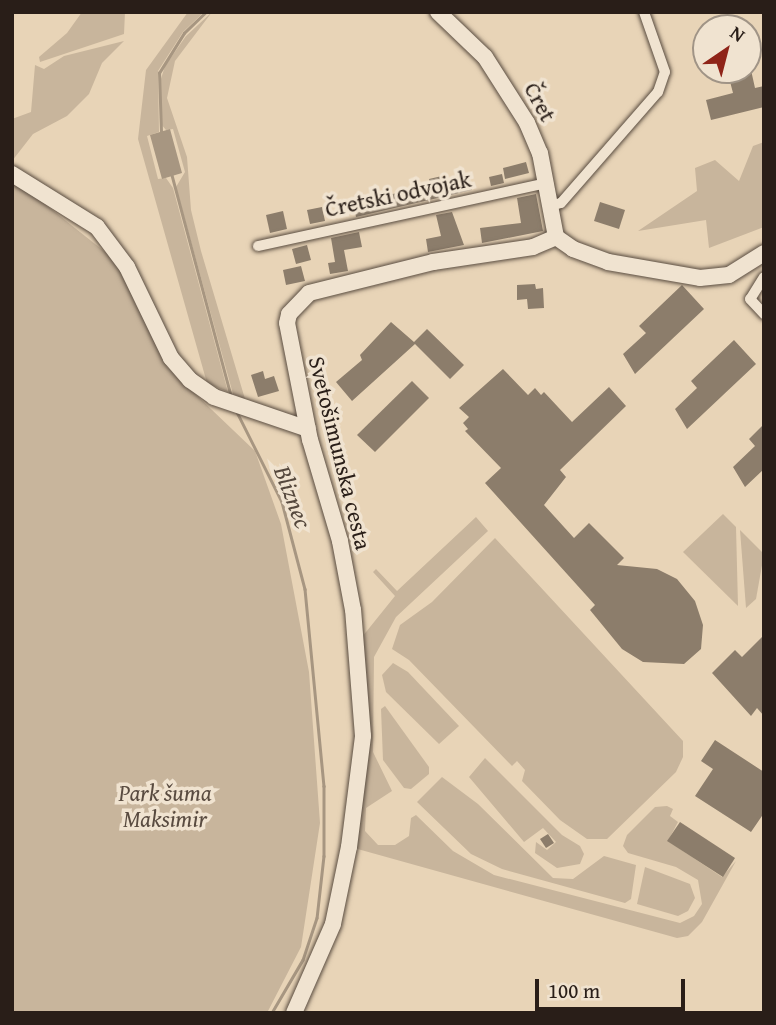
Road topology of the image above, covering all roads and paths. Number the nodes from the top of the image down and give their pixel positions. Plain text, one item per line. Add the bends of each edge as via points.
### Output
1 (438, 12) edge
2 (644, 12) edge
3 (12, 174) edge
4 (548, 183) junction
5 (551, 206) junction
6 (556, 237) junction
7 (258, 246) dead end
8 (764, 253) edge
9 (764, 277) edge
10 (764, 314) edge
11 (307, 429) junction
12 (294, 1013) edge

1 - 4 street, Čret via 499,75 527,123
2 - 5 street via 665,72 659,92 561,203
3 - 11 street via 97,228 127,267 171,358 196,385 225,401
4 - 5 street, Čret
4 - 7 street, Čretski odvojak
5 - 6 street, Čret
6 - 8 street via 608,262 700,278 729,275
6 - 11 street, Svetošimunska cesta via 533,247 433,262 301,298 287,323
9 - 10 street via 750,299
11 - 12 street, Svetošimunska cesta via 340,541 353,610 363,736 349,847 333,924

